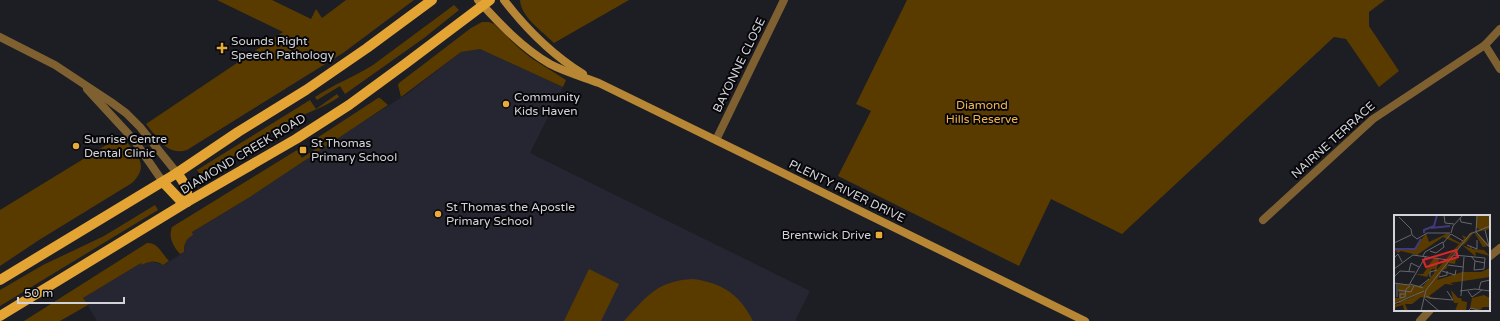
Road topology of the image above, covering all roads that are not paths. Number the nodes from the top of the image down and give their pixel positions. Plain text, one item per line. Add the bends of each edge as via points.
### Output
1 (432, 0) edge
2 (504, 0) edge
3 (784, 0) edge
4 (484, 2) edge
5 (1500, 28) edge
6 (0, 37) edge
7 (1485, 45) junction
8 (1500, 69) edge
9 (81, 83) junction
10 (599, 83) junction
11 (125, 112) junction
12 (117, 122) junction
13 (716, 140) junction
14 (177, 173) junction
15 (163, 182) junction
16 (187, 202) junction
17 (1263, 220) dead end
18 (1500, 248) edge
19 (1490, 256) edge
20 (0, 280) edge
21 (1429, 311) edge
22 (0, 316) edge
23 (1086, 321) edge
24 (1420, 321) edge

1 - 14 main road, DIAMOND CREEK ROAD via 332,73
2 - 10 street, PLENTY RIVER DRIVE via 539,41 564,62
3 - 13 street, BAYONNE CLOSE
4 - 10 street, PLENTY RIVER DRIVE via 513,36 533,54
4 - 16 main road, DIAMOND CREEK ROAD via 349,105
5 - 7 street, NAIRNE TERRACE
6 - 9 street via 55,65
7 - 8 street
7 - 17 street, NAIRNE TERRACE via 1373,119
9 - 11 street
9 - 12 street
10 - 13 street, PLENTY RIVER DRIVE
11 - 12 street
11 - 14 street via 151,139
12 - 15 street via 134,140
13 - 23 street, PLENTY RIVER DRIVE
14 - 15 main road, DIAMOND CREEK ROAD
14 - 16 main road via 185,184
15 - 16 main road via 180,200
15 - 20 main road, DIAMOND CREEK ROAD
16 - 22 main road, DIAMOND CREEK ROAD
18 - 19 street
21 - 24 street

